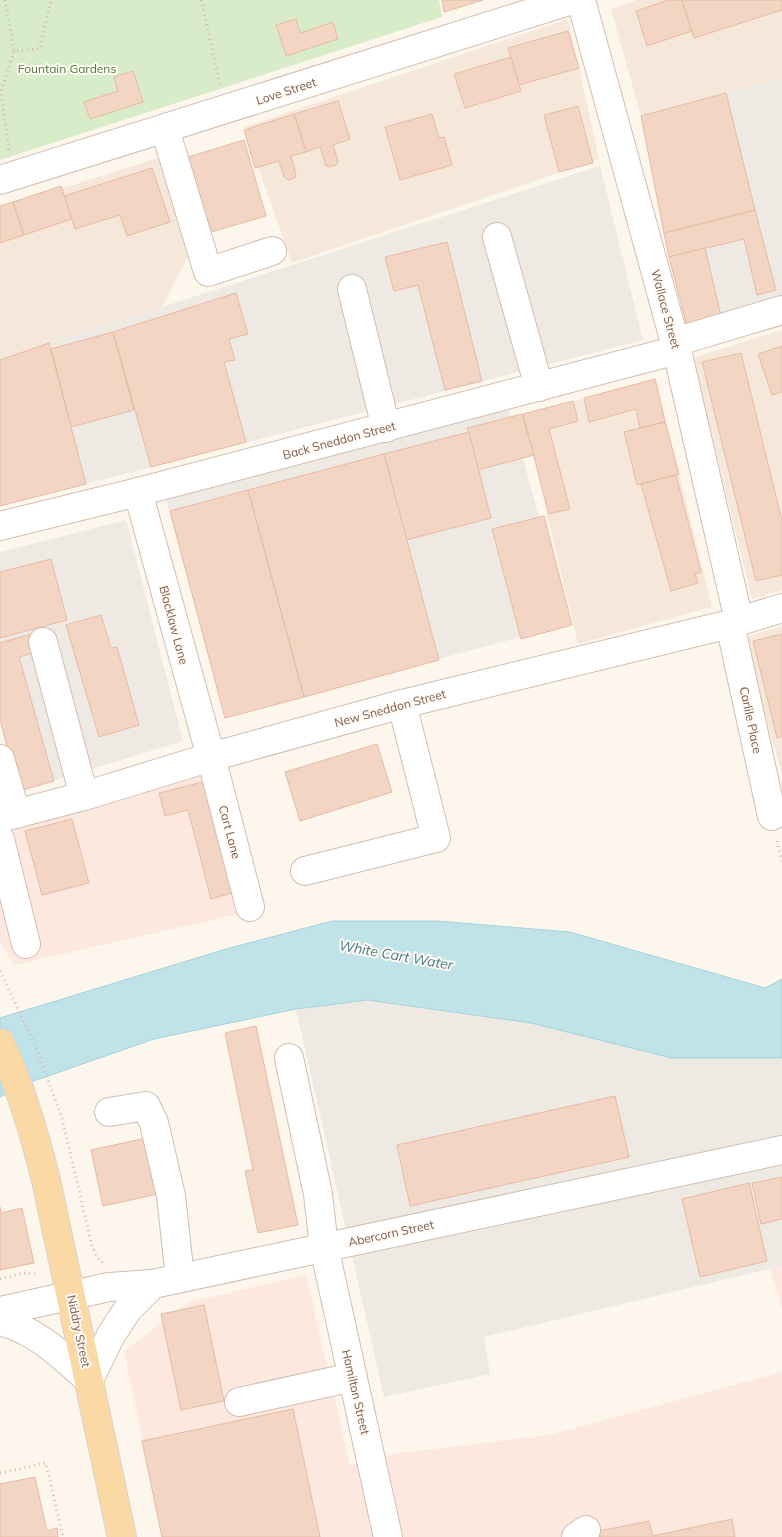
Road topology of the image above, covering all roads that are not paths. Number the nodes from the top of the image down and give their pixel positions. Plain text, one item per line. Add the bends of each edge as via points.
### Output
1 (572, 0) edge
2 (582, 0) edge
3 (164, 128) junction
4 (6, 178) edge
5 (497, 237) dead end
6 (272, 251) dead end
7 (352, 289) dead end
8 (782, 310) edge
9 (676, 346) junction
10 (539, 387) junction
11 (386, 428) junction
12 (138, 492) junction
13 (0, 526) edge
14 (782, 608) edge
15 (734, 623) junction
16 (43, 642) dead end
17 (402, 704) junction
18 (211, 757) junction
19 (0, 759) edge
20 (84, 796) junction
21 (8, 816) edge
22 (772, 816) dead end
23 (0, 838) edge
24 (305, 871) dead end
25 (250, 907) dead end
26 (26, 944) dead end
27 (0, 1043) edge
28 (290, 1058) dead end
29 (109, 1112) dead end
30 (782, 1150) edge
31 (324, 1247) junction
32 (180, 1278) junction
33 (152, 1284) junction
34 (72, 1296) junction
35 (0, 1311) edge
36 (0, 1321) edge
37 (353, 1377) junction
38 (89, 1380) junction
39 (239, 1402) dead end
40 (122, 1537) edge
41 (388, 1537) edge

1 - 3 street, Love Street
2 - 9 street, Wallace Street
3 - 4 street, Love Street
3 - 6 street via 208,272
5 - 10 street
7 - 11 street
8 - 9 street, Back Sneddon Street
9 - 10 street, Back Sneddon Street
9 - 15 street, Wallace Street
10 - 11 street, Back Sneddon Street
11 - 12 street, Back Sneddon Street
12 - 13 street, Back Sneddon Street
12 - 18 street, Blacklaw Lane
14 - 15 street, New Sneddon Street
15 - 17 street, New Sneddon Street
15 - 22 street, Carlile Place
16 - 20 street
17 - 18 street, New Sneddon Street
17 - 24 street via 436,838
18 - 20 street, New Sneddon Street
18 - 25 street, Cart Lane
19 - 21 street
20 - 21 street, New Sneddon Street
23 - 26 street
27 - 34 main road, Niddry Street via 32,1126
28 - 31 street, Hamilton Street via 318,1194
29 - 32 street via 146,1106 154,1123 170,1196
30 - 31 street, Abercorn Street
31 - 32 street, Abercorn Street
31 - 37 street, Hamilton Street
32 - 33 street, Abercorn Street
33 - 34 street, Abercorn Street via 109,1287
33 - 38 street via 128,1309
34 - 35 street, Abercorn Street
34 - 38 main road, Niddry Street
36 - 38 street via 35,1335
37 - 39 street
37 - 41 street, Hamilton Street
38 - 40 main road, Niddry Street

